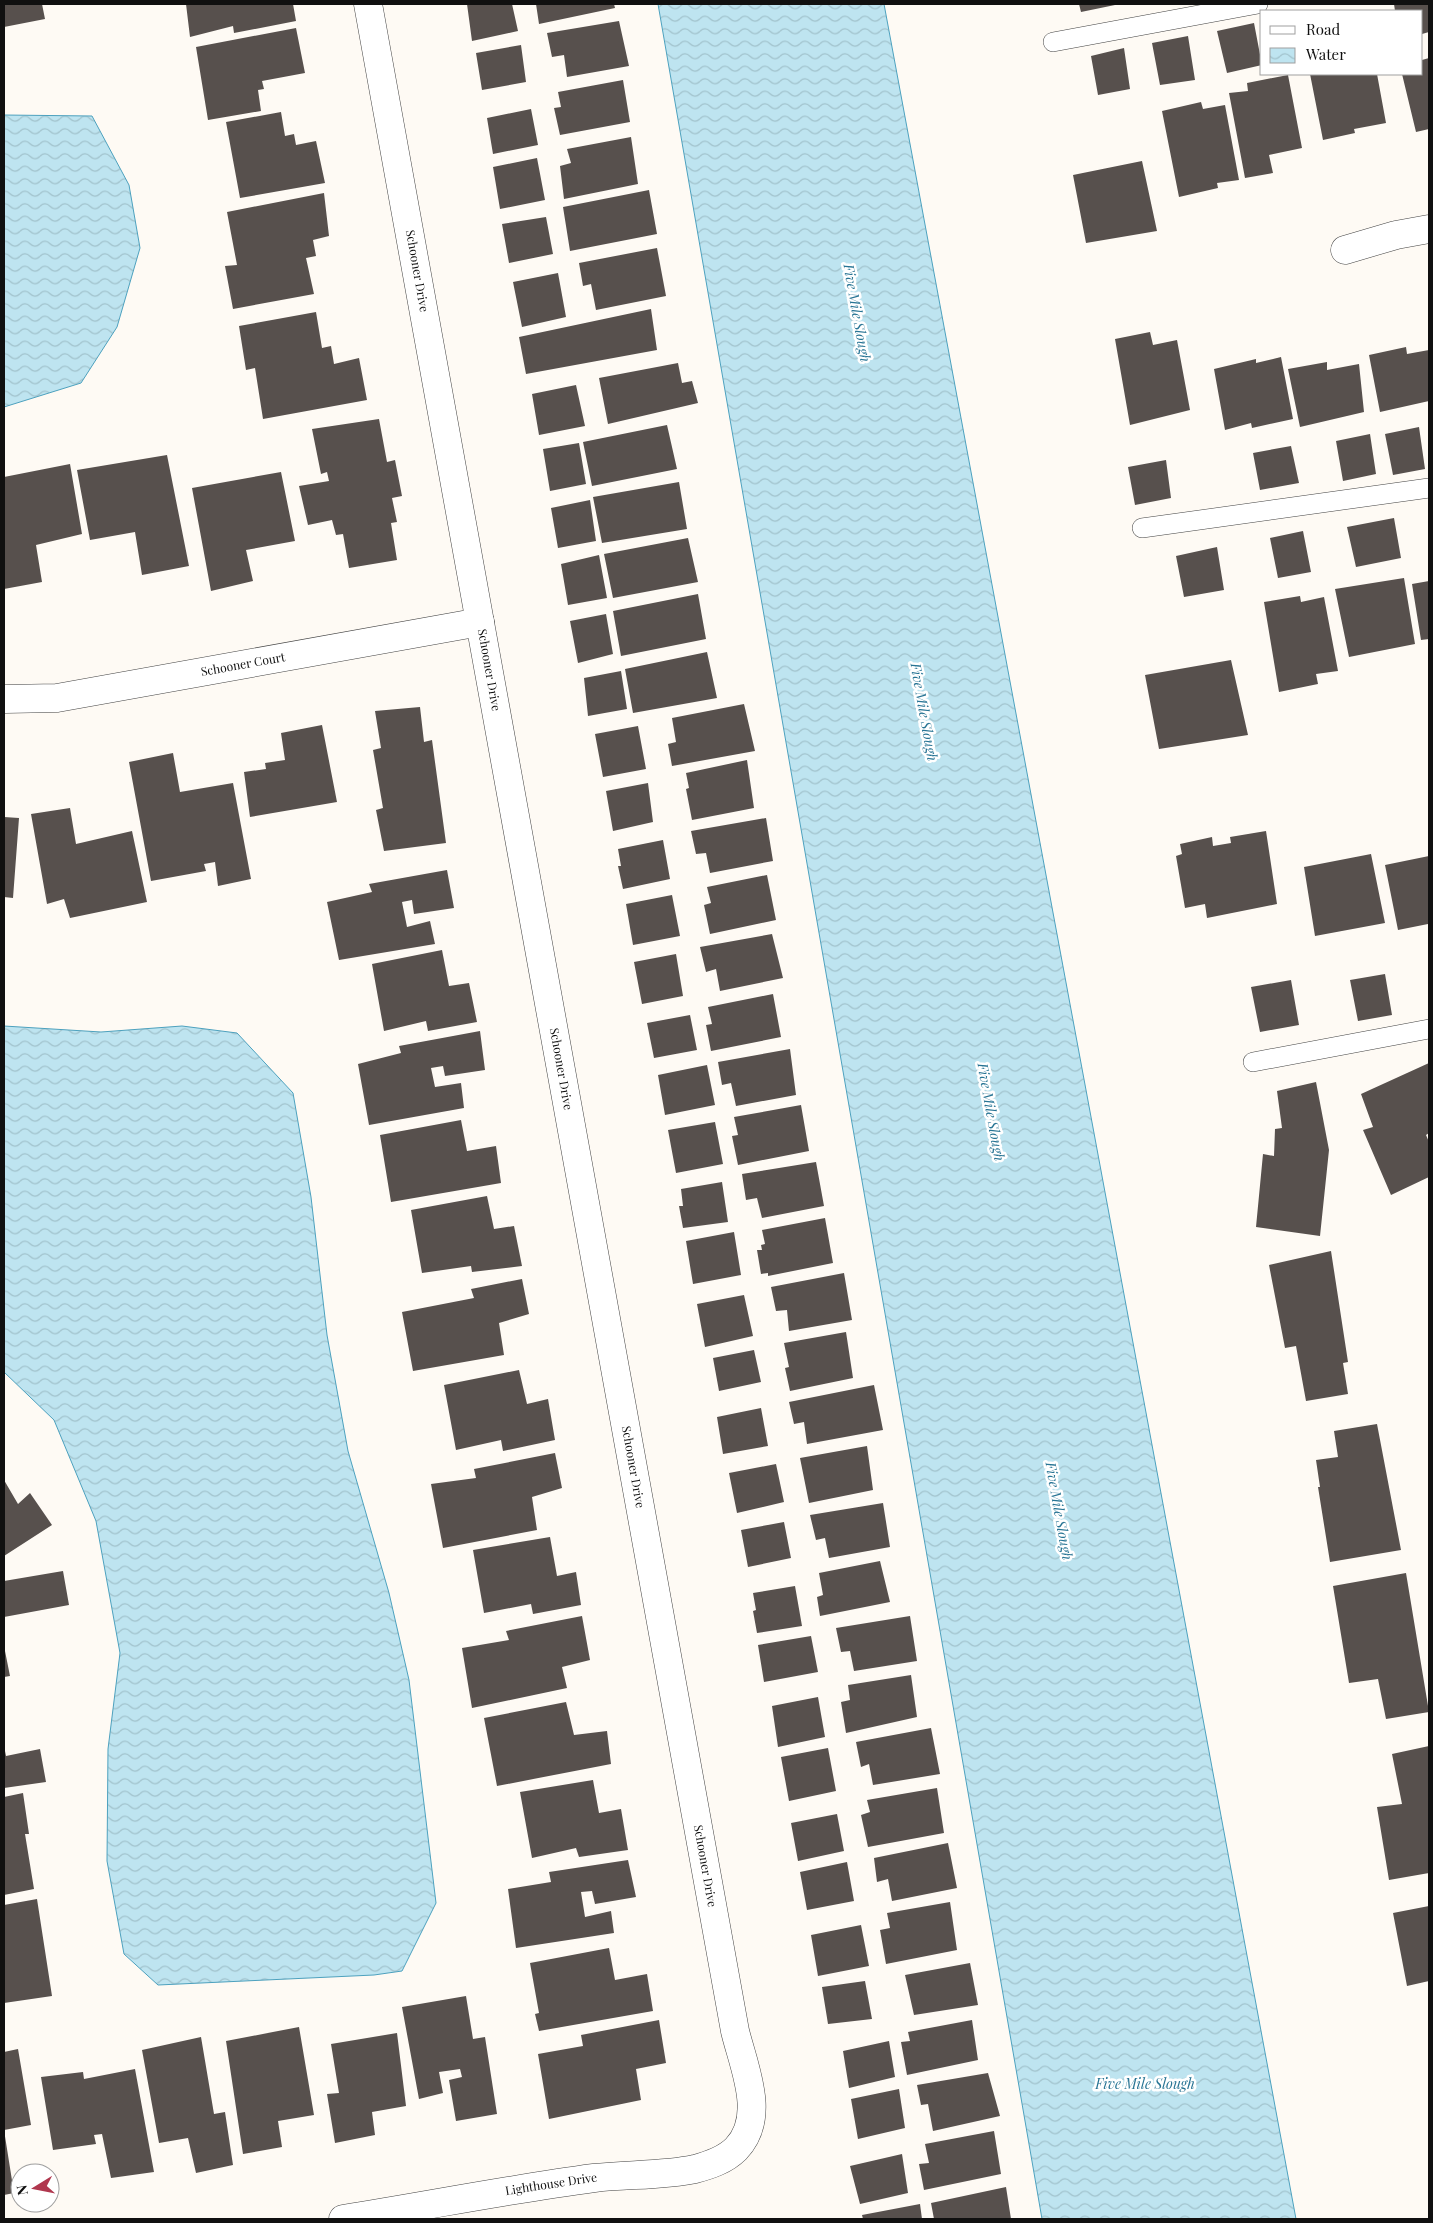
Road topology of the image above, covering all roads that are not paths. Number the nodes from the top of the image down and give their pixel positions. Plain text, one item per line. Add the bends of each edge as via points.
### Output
1 (368, 4) edge
2 (1258, 4) edge
3 (1053, 42) dead end
4 (1429, 229) edge
5 (1345, 250) dead end
6 (1429, 488) edge
7 (1142, 528) dead end
8 (480, 622) junction
9 (5, 699) dead end
10 (1429, 1029) edge
11 (1253, 1062) dead end
12 (748, 2132) joint
13 (343, 2219) edge

1 - 8 street, Schooner Drive
2 - 3 lane
4 - 5 street
6 - 7 lane
8 - 9 street, Schooner Court via 57,698
8 - 12 street, Schooner Drive via 734,2031 752,2102
10 - 11 lane
12 - 13 street, Lighthouse Drive via 723,2160 695,2169 594,2178

